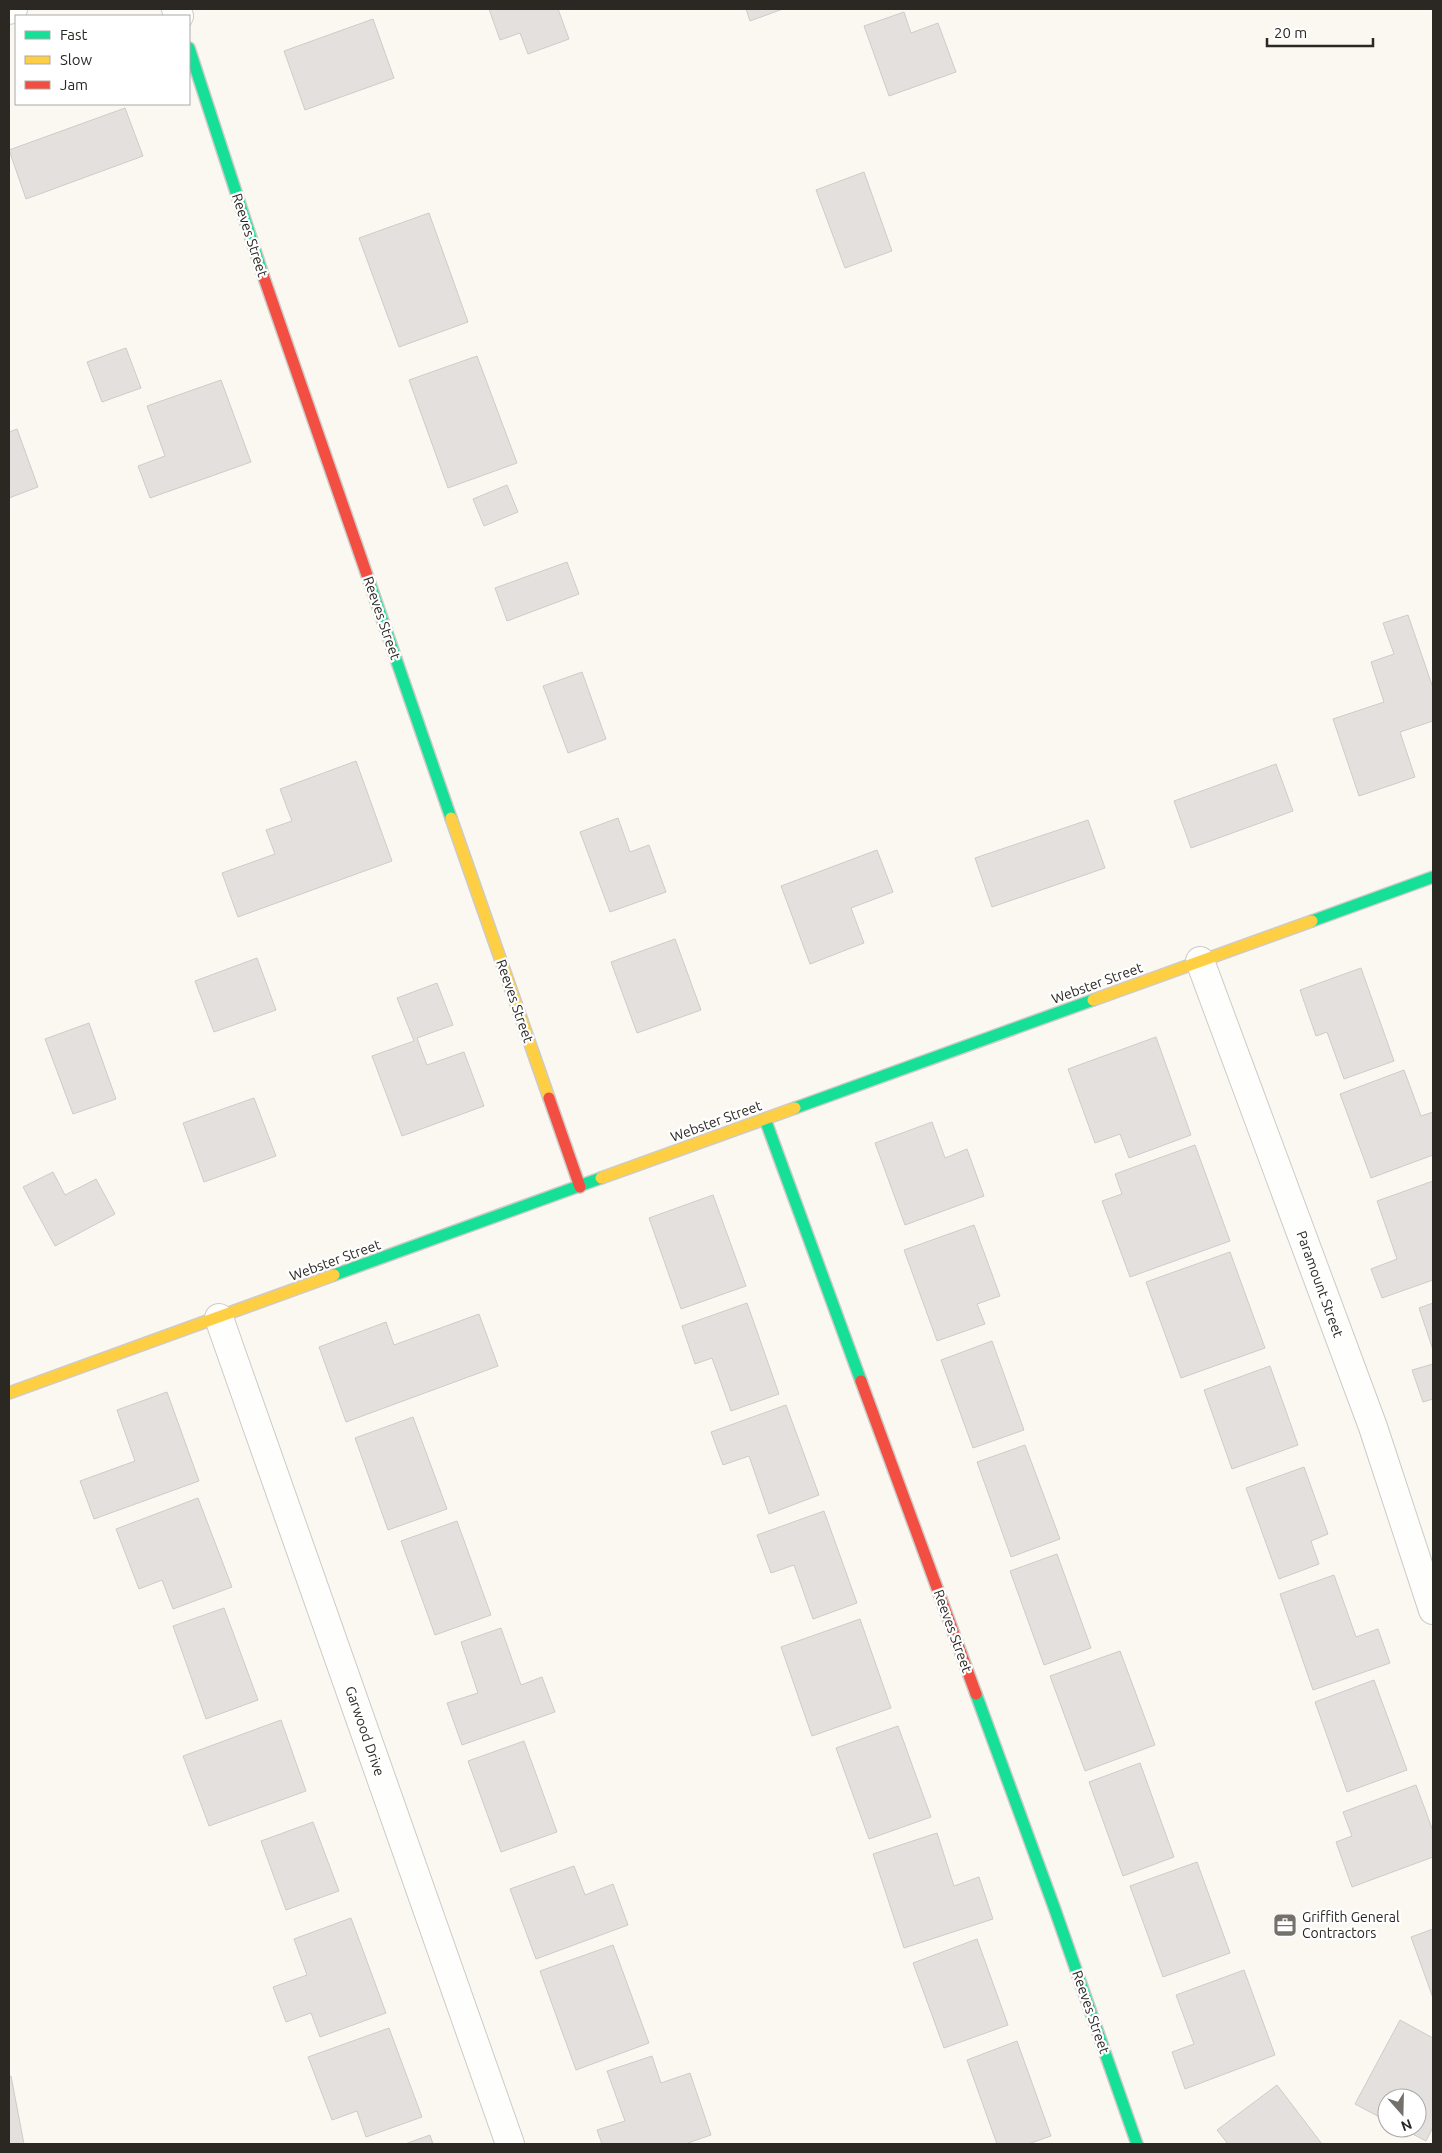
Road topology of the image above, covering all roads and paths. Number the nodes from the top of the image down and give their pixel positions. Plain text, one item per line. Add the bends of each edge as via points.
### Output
1 (13, 9) edge
2 (9, 10) edge
3 (190, 51) edge
4 (1433, 877) edge
5 (1200, 961) junction
6 (765, 1120) junction
7 (580, 1187) junction
8 (219, 1318) junction
9 (9, 1393) edge
10 (1433, 1610) edge
11 (510, 2144) edge
12 (1137, 2144) edge

1 - 2 street
3 - 7 street, Reeves Street via 276,316
4 - 5 street, Webster Street
5 - 6 street, Webster Street
5 - 10 street, Paramount Street via 1373,1427
6 - 7 street, Webster Street
6 - 12 street, Reeves Street via 1054,1907
7 - 8 street, Webster Street
8 - 9 street, Webster Street
8 - 11 street, Garwood Drive

